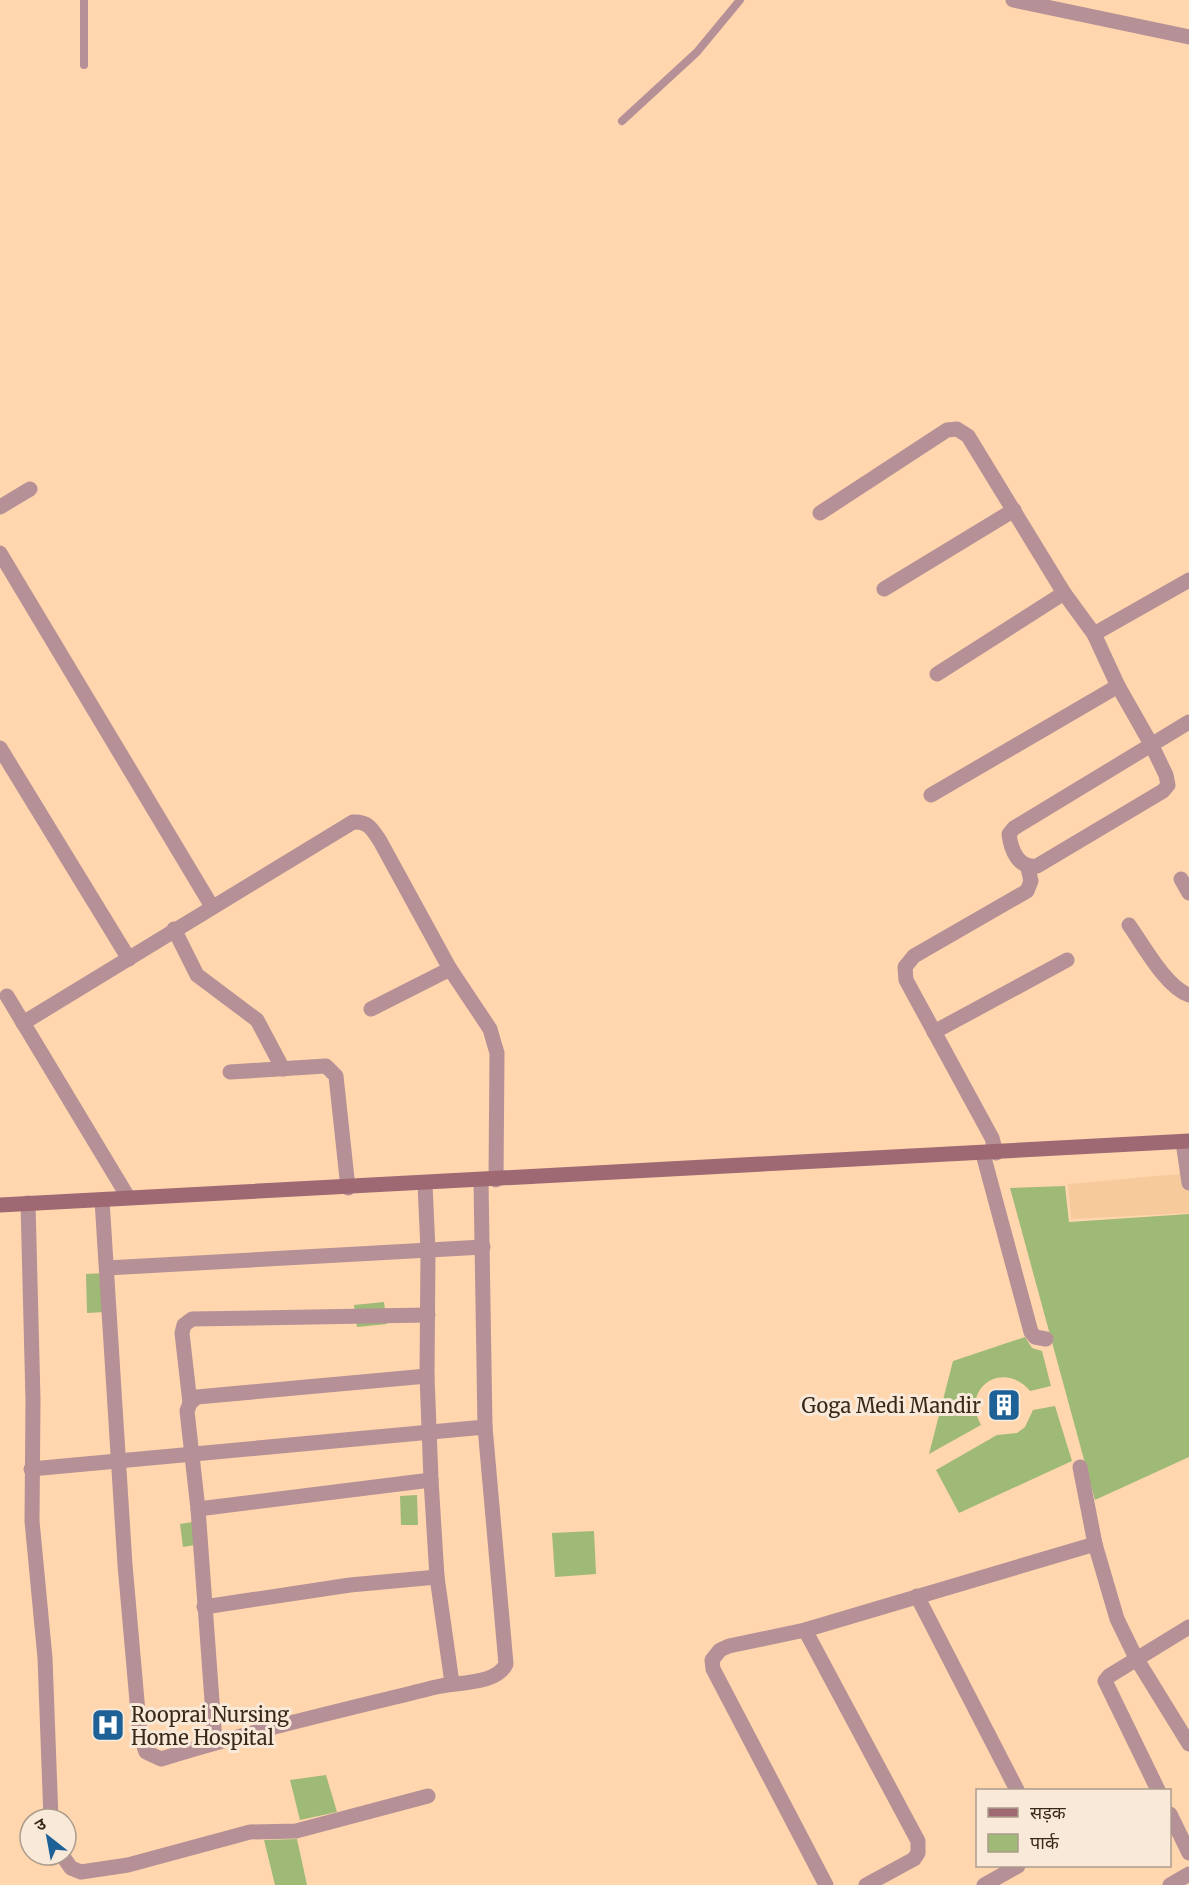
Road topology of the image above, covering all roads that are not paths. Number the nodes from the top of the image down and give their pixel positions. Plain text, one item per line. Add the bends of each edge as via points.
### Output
1 (84, 0) edge
2 (740, 0) edge
3 (1013, 0) edge
4 (1189, 37) edge
5 (84, 65) dead end
6 (622, 121) dead end
7 (30, 489) dead end
8 (0, 507) edge
9 (1014, 510) junction
10 (820, 513) dead end
11 (0, 553) edge
12 (1189, 580) edge
13 (884, 589) dead end
14 (1064, 593) junction
15 (1094, 634) junction
16 (937, 674) dead end
17 (1118, 686) junction
18 (1189, 722) edge
19 (1151, 744) junction
20 (0, 748) edge
21 (931, 795) dead end
22 (1028, 867) junction
23 (1181, 879) dead end
24 (1189, 893) edge
25 (212, 905) junction
26 (1129, 925) dead end
27 (174, 929) junction
28 (129, 959) junction
29 (1067, 960) dead end
30 (450, 969) junction
31 (1189, 995) edge
32 (7, 996) dead end
33 (371, 1009) dead end
34 (23, 1023) junction
35 (934, 1032) junction
36 (284, 1069) junction
37 (230, 1072) dead end
38 (1186, 1142) edge
39 (990, 1153) junction
40 (489, 1180) junction
41 (1189, 1183) edge
42 (425, 1184) junction
43 (348, 1188) junction
44 (128, 1197) junction
45 (102, 1200) junction
46 (27, 1203) junction
47 (0, 1205) edge
48 (483, 1247) junction
49 (428, 1250) junction
50 (107, 1268) junction
51 (428, 1315) junction
52 (1046, 1339) dead end
53 (427, 1376) junction
54 (190, 1403) junction
55 (485, 1427) junction
56 (431, 1434) junction
57 (192, 1454) junction
58 (119, 1462) junction
59 (1080, 1467) dead end
60 (31, 1468) junction
61 (431, 1480) junction
62 (198, 1509) junction
63 (1095, 1544) junction
64 (437, 1577) junction
65 (917, 1596) junction
66 (204, 1607) junction
67 (1189, 1627) edge
68 (805, 1630) junction
69 (1136, 1658) junction
70 (452, 1683) junction
71 (214, 1742) junction
72 (1189, 1744) edge
73 (1016, 1789) edge
74 (1157, 1789) edge
75 (428, 1796) dead end
76 (51, 1807) edge
77 (1171, 1816) edge
78 (1189, 1853) edge
79 (70, 1867) edge
80 (1016, 1867) edge
81 (1189, 1874) edge
82 (826, 1885) edge
83 (866, 1885) edge
84 (984, 1885) edge
85 (1170, 1885) edge

1 - 5 lane
2 - 6 lane via 697,52
3 - 4 street
7 - 8 street
9 - 10 street via 968,436 957,429 947,430
9 - 13 street
9 - 14 street
11 - 25 street
12 - 15 street
14 - 15 street
14 - 16 street
15 - 17 street
17 - 19 street
17 - 21 street
18 - 19 street
19 - 22 street via 1166,775 1168,785 1163,791 1037,866
19 - 22 street via 1014,828 1009,834 1010,843 1021,865
20 - 28 street
22 - 35 street via 1031,881 1027,891 914,956 905,968 906,980
23 - 24 street
25 - 27 street
25 - 30 street via 352,822 362,821 380,841
26 - 31 street via 1170,982
27 - 28 street
27 - 36 street via 197,975 257,1020
28 - 34 street
29 - 35 street
30 - 33 street
30 - 40 street via 490,1029 497,1053
32 - 34 street
34 - 44 street
35 - 39 street via 992,1138
36 - 37 street
36 - 43 street via 326,1066 336,1076
38 - 39 street
38 - 41 street
39 - 40 street
39 - 52 street via 1030,1332
40 - 42 street
40 - 48 street
42 - 43 street
42 - 49 street
43 - 44 street
44 - 45 street
45 - 46 street
45 - 50 street
46 - 47 street
46 - 60 street via 33,1400
48 - 49 street
48 - 55 street
49 - 50 street
49 - 51 street
50 - 58 street
51 - 53 street
51 - 54 street via 192,1319 184,1325 182,1333
53 - 54 street via 197,1397
53 - 56 street
54 - 57 street via 187,1411
55 - 56 street
55 - 70 street via 506,1664 495,1677
56 - 57 street
56 - 61 street
57 - 58 street
57 - 62 street
58 - 60 street
58 - 71 street via 124,1566 143,1747 150,1756 161,1759
59 - 63 street
60 - 76 street via 45,1658
61 - 62 street
61 - 64 street
62 - 66 street
63 - 65 street
63 - 69 street via 1117,1619
64 - 66 street
64 - 70 street
65 - 68 street
65 - 73 street
66 - 71 street
67 - 69 street
68 - 82 street via 729,1646 712,1660
68 - 83 street via 918,1841 914,1859
69 - 72 street
69 - 74 street via 1105,1681
70 - 71 street
75 - 79 street via 296,1831 250,1832 128,1865 81,1872
77 - 78 street
80 - 84 street
81 - 85 street

